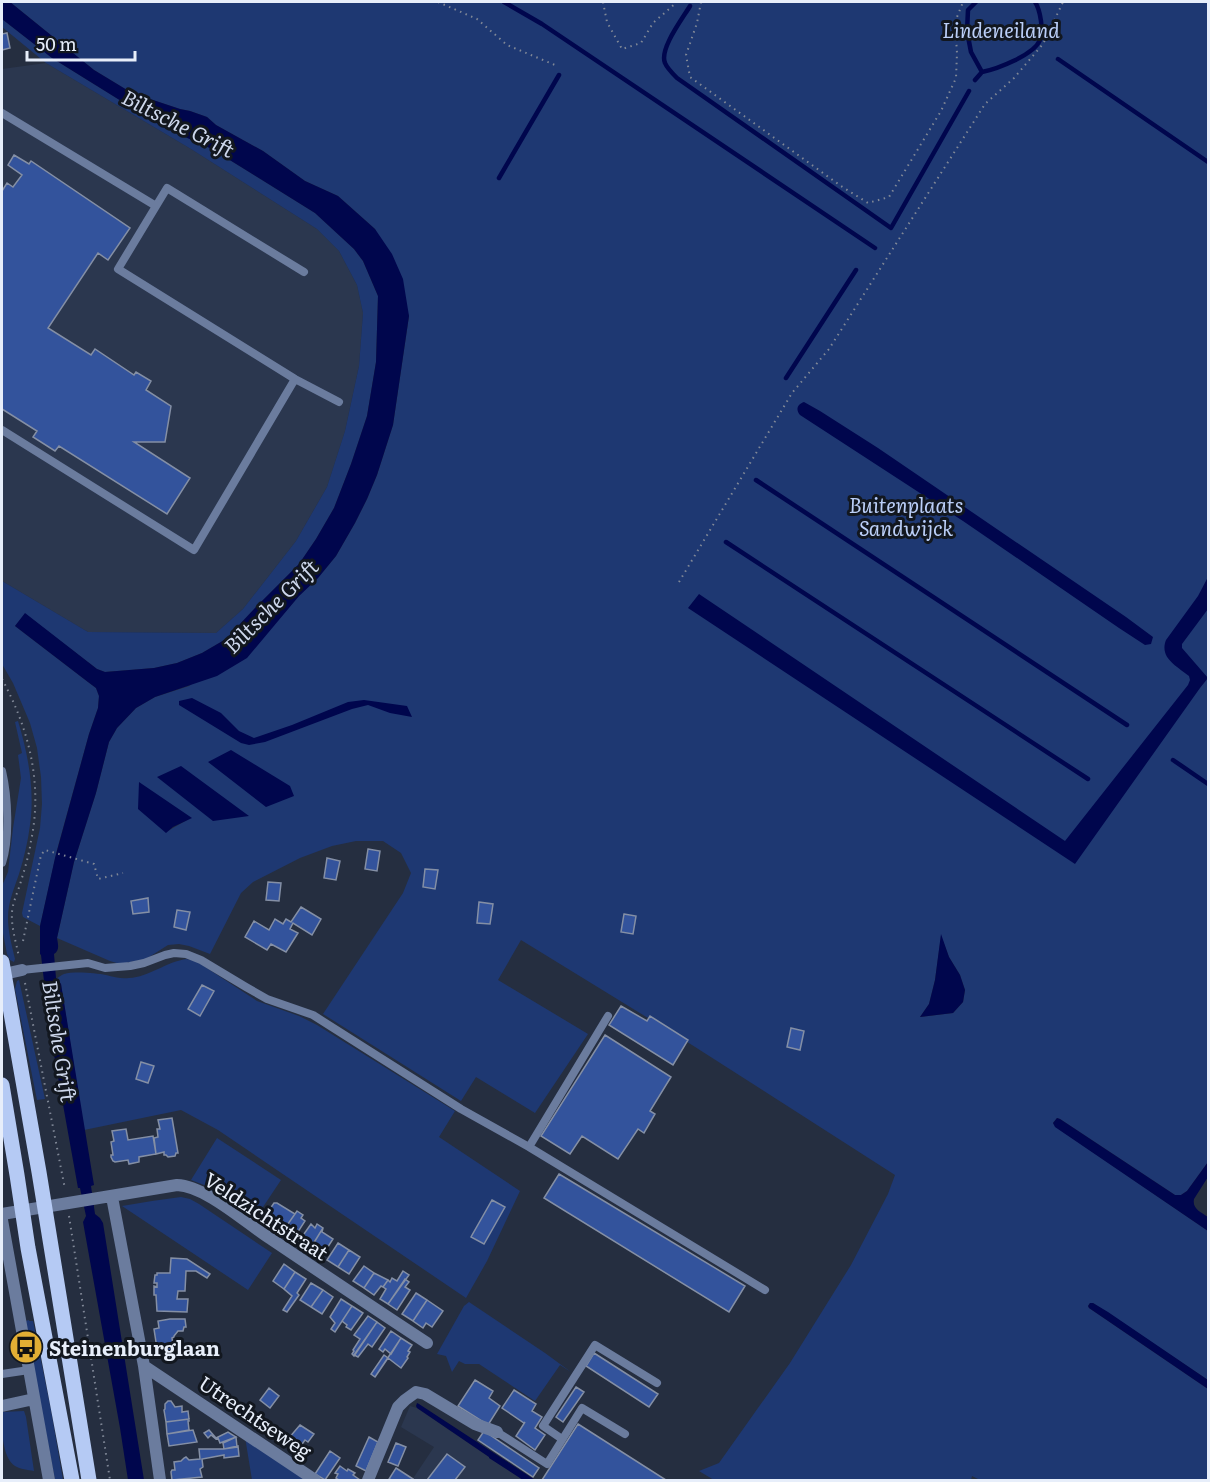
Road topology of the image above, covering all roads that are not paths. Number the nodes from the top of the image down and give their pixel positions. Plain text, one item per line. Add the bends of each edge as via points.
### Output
1 (2, 113) edge
2 (156, 206) junction
3 (304, 273) dead end
4 (295, 378) junction
5 (339, 402) dead end
6 (2, 430) edge
7 (2, 771) edge
8 (2, 863) edge
9 (3, 968) edge
10 (22, 970) joint
11 (608, 1016) dead end
12 (2, 1085) edge
13 (529, 1147) junction
14 (112, 1197) junction
15 (45, 1207) junction
16 (22, 1210) junction
17 (2, 1214) edge
18 (2, 1220) edge
19 (765, 1290) dead end
20 (427, 1343) dead end
21 (144, 1366) junction
22 (29, 1370) junction
23 (2, 1374) edge
24 (657, 1383) dead end
25 (34, 1399) junction
26 (2, 1406) edge
27 (497, 1432) joint
28 (625, 1434) dead end
29 (562, 1439) junction
30 (49, 1480) edge
31 (72, 1480) edge
32 (89, 1480) edge
33 (160, 1480) edge
34 (315, 1480) edge
35 (368, 1480) edge

1 - 2 lane
2 - 3 lane via 167,188
2 - 4 lane via 118,269
4 - 5 lane
4 - 6 lane via 194,550
7 - 8 lane via 6,817
9 - 10 street
9 - 15 main road
10 - 13 lane via 88,963 105,968 130,966 174,953 186,954 267,999 313,1015 461,1109
11 - 13 lane
12 - 16 main road
13 - 19 lane
14 - 15 street, Veldzichtstraat
14 - 20 street, Veldzichtstraat via 177,1185 197,1189
14 - 21 street
15 - 16 street
15 - 32 main road
16 - 17 street
16 - 31 main road
18 - 22 street
21 - 33 street
21 - 34 street, Utrechtseweg
22 - 23 lane
22 - 25 street
24 - 29 lane via 596,1345 543,1426
25 - 26 street
25 - 30 street
27 - 29 lane via 547,1464
27 - 35 street via 416,1392 398,1407
28 - 29 lane via 582,1408

